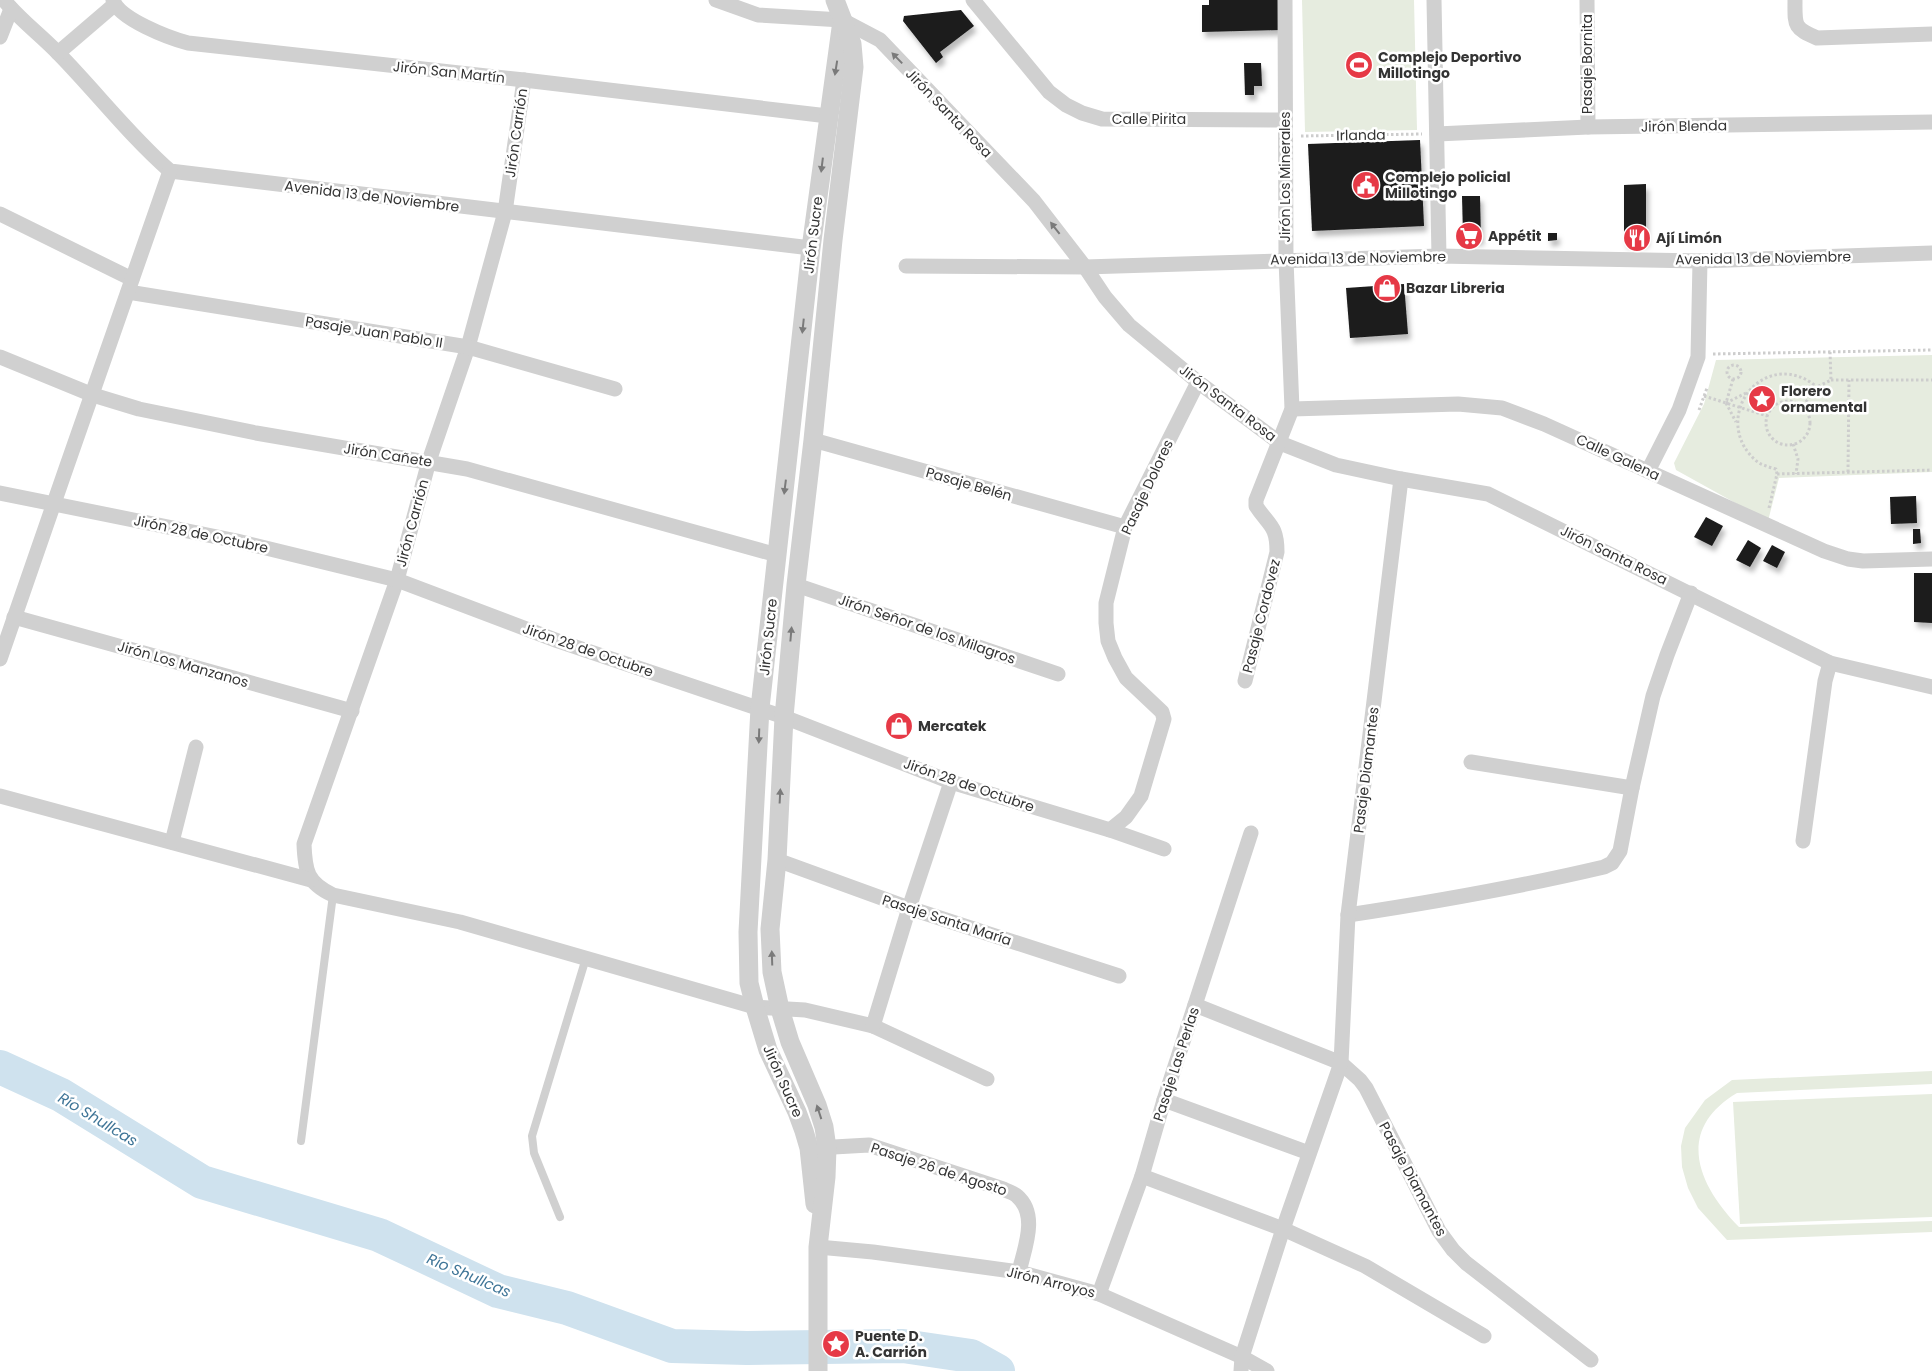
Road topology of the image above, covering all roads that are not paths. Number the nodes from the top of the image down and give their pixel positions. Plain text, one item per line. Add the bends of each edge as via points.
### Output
1 (716, 0) edge
2 (837, 0) edge
3 (973, 0) edge
4 (1285, 0) edge
5 (1434, 0) edge
6 (1587, 0) edge
7 (1795, 0) edge
8 (113, 2) edge
9 (8, 5) edge
10 (842, 20) junction
11 (2, 29) edge
12 (1932, 34) edge
13 (58, 53) junction
14 (524, 80) junction
15 (828, 116) junction
16 (1285, 120) junction
17 (1932, 122) edge
18 (1588, 127) junction
19 (1437, 134) junction
20 (170, 171) junction
21 (505, 212) junction
22 (0, 214) edge
23 (811, 248) junction
24 (1932, 253) edge
25 (1440, 256) junction
26 (1286, 260) junction
27 (1700, 260) junction
28 (906, 266) dead end
29 (1085, 266) junction
30 (130, 286) junction
31 (468, 347) junction
32 (0, 358) edge
33 (1198, 382) junction
34 (615, 389) dead end
35 (92, 395) junction
36 (1292, 409) junction
37 (813, 440) junction
38 (1280, 442) junction
39 (429, 461) junction
40 (1648, 471) junction
41 (1401, 478) junction
42 (0, 492) edge
43 (52, 503) junction
44 (1125, 527) junction
45 (777, 555) junction
46 (1932, 559) edge
47 (397, 580) junction
48 (796, 585) junction
49 (1691, 593) junction
50 (14, 617) junction
51 (0, 659) edge
52 (1830, 663) junction
53 (1058, 674) dead end
54 (1245, 681) dead end
55 (1932, 687) edge
56 (760, 708) junction
57 (352, 710) junction
58 (784, 717) junction
59 (196, 747) dead end
60 (1470, 762) dead end
61 (950, 782) junction
62 (1632, 788) junction
63 (0, 796) edge
64 (1110, 830) junction
65 (1251, 833) dead end
66 (1802, 841) dead end
67 (172, 842) junction
68 (1164, 849) dead end
69 (777, 860) junction
70 (311, 880) junction
71 (333, 895) junction
72 (909, 908) junction
73 (1348, 915) junction
74 (586, 958) junction
75 (1119, 976) dead end
76 (1195, 1005) junction
77 (755, 1007) junction
78 (780, 1009) junction
79 (873, 1026) junction
80 (1341, 1063) junction
81 (987, 1079) dead end
82 (1164, 1100) junction
83 (301, 1140) dead end
84 (818, 1148) junction
85 (1309, 1153) junction
86 (1142, 1176) junction
87 (560, 1217) dead end
88 (1283, 1229) junction
89 (818, 1247) junction
90 (1019, 1272) junction
91 (1099, 1294) junction
92 (1484, 1336) dead end
93 (1592, 1360) dead end
94 (1241, 1364) edge
95 (818, 1371) edge
96 (1267, 1371) edge

1 - 10 street, Jirón Santa Rosa via 758,15
2 - 10 street, Jirón Sucre
3 - 16 street, Calle Pirita via 1049,92 1082,113 1102,119
4 - 16 street, Jirón Los Minerales
5 - 19 street
6 - 18 street, Pasaje Bornita
7 - 12 street via 1795,20 1802,32 1817,38
8 - 13 street
8 - 14 street, Jirón San Martín via 132,20 188,44
9 - 11 street
9 - 13 street
10 -> 15 street, Jirón Sucre
29 -> 10 street, Jirón Santa Rosa via 1034,201 880,40
10 - 37 street, Jirón Sucre via 852,44 854,67
13 - 20 street
14 - 15 street, Jirón San Martín
14 - 21 street, Jirón Carrión
15 -> 23 street, Jirón Sucre
16 - 26 street, Jirón Los Minerales
17 - 18 street, Jirón Blenda
18 - 19 street, Jirón Blenda
19 - 25 street
20 - 21 street, Avenida 13 de Noviembre
20 - 30 street
21 - 23 street, Avenida 13 de Noviembre
21 - 31 street, Jirón Carrión
22 - 30 street, Pasaje Juan Pablo II
23 -> 45 street, Jirón Sucre
24 - 27 street, Avenida 13 de Noviembre
25 - 26 street, Avenida 13 de Noviembre
25 - 27 street, Avenida 13 de Noviembre
26 - 29 street, Avenida 13 de Noviembre
26 - 36 street, Jirón Los Minerales
27 - 40 street via 1699,353 1679,410
28 - 29 street, Avenida 13 de Noviembre
29 - 33 street, Jirón Santa Rosa via 1129,325
30 - 31 street, Pasaje Juan Pablo II
30 - 35 street
31 - 34 street, Pasaje Juan Pablo II
31 - 39 street, Jirón Carrión
32 - 35 street, Jirón Cañete
33 - 38 street, Jirón Santa Rosa
33 - 44 street, Pasaje Dolores
35 - 39 street, Jirón Cañete via 139,409 256,433
35 - 43 street
36 - 38 street, Jirón Los Minerales
36 - 40 street, Calle Galena via 1458,404 1502,408
37 - 44 street, Pasaje Belén
37 - 48 street, Jirón Sucre
38 - 41 street, Jirón Santa Rosa via 1336,464
38 - 54 street, Pasaje Cordovez via 1256,500 1256,506 1276,533 1278,552
39 - 45 street, Jirón Cañete
39 - 47 street, Jirón Carrión
40 - 46 street, Calle Galena via 1824,552 1863,561
41 - 49 street, Jirón Santa Rosa via 1488,494
41 - 73 street, Pasaje Diamantes
42 - 43 street, Jirón 28 de Octubre
43 - 47 street, Jirón 28 de Octubre via 236,541
43 - 50 street
44 - 64 street, Pasaje Dolores via 1106,603 1108,641 1126,678 1162,712 1164,719 1141,796 1126,817
45 - 56 street, Jirón Sucre
47 - 56 street, Jirón 28 de Octubre via 558,641
47 - 57 street, Jirón Carrión
48 - 53 street, Jirón Señor de los Milagros
58 -> 48 street, Jirón Sucre
49 - 52 street, Jirón Santa Rosa
49 - 62 street via 1653,696
50 - 51 street
50 - 57 street, Jirón Los Manzanos
52 - 55 street, Jirón Santa Rosa
52 - 66 street
56 - 58 street, Jirón 28 de Octubre
56 -> 77 street, Jirón Sucre via 748,932 750,983
57 - 70 street, Jirón Carrión via 304,844 305,865
58 - 61 street, Jirón 28 de Octubre
69 -> 58 street, Jirón Sucre
59 - 67 street
60 - 62 street
61 - 64 street, Jirón 28 de Octubre
61 - 72 street
62 - 73 street via 1620,851 1612,863 1604,867 1460,898
63 - 67 street
64 - 68 street, Jirón 28 de Octubre
65 - 76 street, Pasaje Las Perlas
67 - 70 street
69 - 72 street, Pasaje Santa María
78 -> 69 street, Jirón Sucre via 772,972 770,929
70 - 71 street
71 - 74 street via 460,922
71 - 83 lane
72 - 75 street, Pasaje Santa María
72 - 79 street
73 - 80 street, Pasaje Diamantes
74 - 77 street
74 - 87 lane via 532,1136 534,1153
76 - 80 street
76 - 82 street, Pasaje Las Perlas
77 - 78 street
77 - 84 street, Jirón Sucre via 768,1050
78 - 79 street via 805,1010
84 -> 78 street, Jirón Sucre via 824,1127
79 - 81 street
80 - 85 street, Pasaje Diamantes
80 - 93 street, Pasaje Diamantes via 1366,1088 1438,1231 1453,1250
82 - 85 street
82 - 86 street, Pasaje Las Perlas
84 - 89 street, Jirón Sucre via 826,1177
84 - 90 street, Pasaje 26 de Agosto via 869,1145 1003,1189 1018,1197 1026,1208 1029,1224
85 - 88 street, Pasaje Diamantes
86 - 88 street
86 - 91 street, Pasaje Las Perlas
88 - 92 street via 1365,1266
88 - 94 street, Pasaje Diamantes
89 - 90 street, Jirón Arroyos
89 - 95 street, Jirón Sucre
90 - 91 street, Jirón Arroyos
91 - 94 street, Jirón Arroyos
94 - 96 street, Jirón Arroyos

